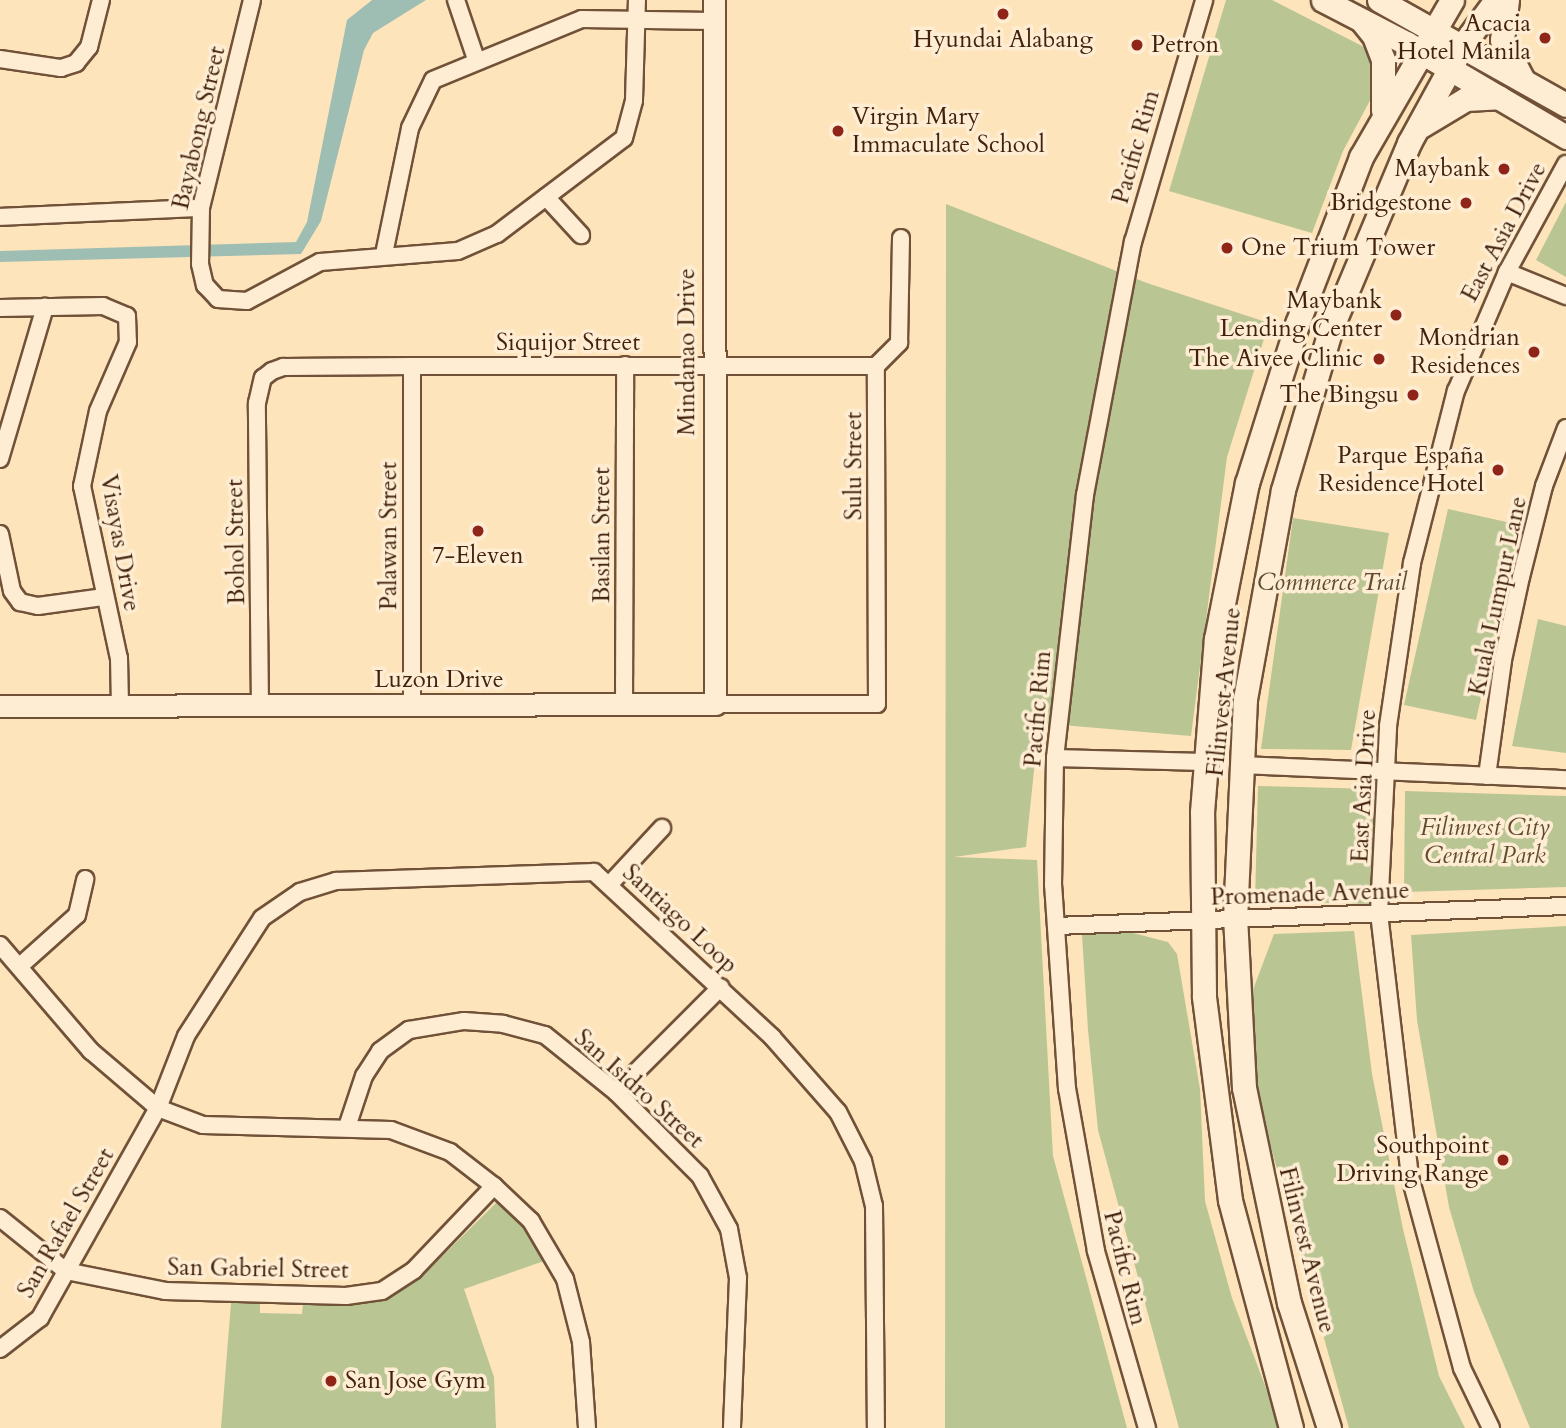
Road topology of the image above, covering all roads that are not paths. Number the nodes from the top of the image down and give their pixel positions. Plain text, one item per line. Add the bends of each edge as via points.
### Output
1 (101, 0) edge
2 (252, 0) edge
3 (456, 0) edge
4 (637, 0) edge
5 (1204, 0) edge
6 (1322, 0) edge
7 (1379, 0) edge
8 (1452, 0) edge
9 (1496, 0) edge
10 (1507, 0) edge
11 (713, 10) edge
12 (636, 18) junction
13 (1360, 19) junction
14 (1433, 31) junction
15 (1462, 46) junction
16 (1420, 51) junction
17 (0, 59) edge
18 (477, 62) junction
19 (1450, 67) junction
20 (1525, 82) junction
21 (1499, 97) junction
22 (1566, 106) edge
23 (1382, 117) junction
24 (1566, 137) edge
25 (1409, 142) junction
26 (1566, 164) edge
27 (546, 197) junction
28 (201, 208) junction
29 (0, 217) edge
30 (581, 235) dead end
31 (901, 238) dead end
32 (384, 254) junction
33 (1507, 272) junction
34 (1566, 296) edge
35 (45, 307) junction
36 (0, 308) edge
37 (625, 365) junction
38 (412, 366) junction
39 (713, 366) junction
40 (876, 366) junction
41 (263, 378) joint
42 (1566, 428) edge
43 (0, 459) edge
44 (0, 534) edge
45 (104, 597) junction
46 (715, 704) junction
47 (877, 704) joint
48 (120, 705) junction
49 (624, 705) junction
50 (0, 706) edge
51 (260, 707) junction
52 (412, 707) junction
53 (1055, 758) junction
54 (1205, 762) junction
55 (1241, 765) junction
56 (1386, 773) junction
57 (1488, 776) junction
58 (1566, 779) edge
59 (662, 828) dead end
60 (85, 879) dead end
61 (609, 884) junction
62 (1566, 906) edge
63 (1379, 914) junction
64 (1235, 919) junction
65 (1201, 921) junction
66 (1056, 926) junction
67 (0, 945) edge
68 (21, 965) junction
69 (721, 987) junction
70 (616, 1092) junction
71 (158, 1108) junction
72 (347, 1127) junction
73 (494, 1186) junction
74 (0, 1218) edge
75 (66, 1271) junction
76 (0, 1349) edge
77 (587, 1428) edge
78 (732, 1428) edge
79 (877, 1428) edge
80 (1147, 1428) edge
81 (1291, 1428) edge
82 (1329, 1428) edge
83 (1490, 1428) edge

1 - 17 street via 89,47 76,63 61,68
2 - 28 street, Bayabong Street
3 - 18 street
4 - 12 street, Bayabong Street
5 - 53 street, Pacific Rim via 1133,242 1085,495
6 - 13 main road
7 - 14 main road
8 - 14 main road, Filinvest Avenue
9 - 15 main road, Filinvest Avenue
10 - 20 main road via 1502,40
11 - 12 street
11 - 39 street, Mindanao Drive
12 - 18 street via 582,19
12 - 27 street, Bayabong Street via 634,100 624,138
13 - 16 main road
13 - 23 main road via 1374,36 1383,60
14 - 15 main road
14 - 16 main road, Filinvest Avenue
15 - 19 main road, Filinvest Avenue
15 - 20 main road
16 - 19 main road
16 - 23 main road, Filinvest Avenue
18 - 32 street via 433,80 421,99 410,128
19 - 21 main road
19 - 25 main road, Filinvest Avenue
20 - 22 main road
21 - 24 main road
21 - 25 main road via 1466,99 1446,108 1422,125
23 - 54 main road, Filinvest Avenue via 1357,168 1301,312 1247,483 1216,639
25 - 55 main road, Filinvest Avenue via 1331,331 1283,490 1252,640
26 - 33 street, East Asia Drive
27 - 30 street
27 - 32 street, Bayabong Street via 479,245 458,251
28 - 29 street
28 - 32 street, Bayabong Street via 200,264 205,285 218,299 247,301 320,262
31 - 40 street via 899,344
33 - 34 street
33 - 56 street, East Asia Drive via 1456,391 1425,507 1402,621
35 - 36 street, Visayas Drive
35 - 43 street
35 - 45 street, Visayas Drive via 117,309 127,316 130,328 85,453 82,486
37 - 38 street, Siquijor Street
37 - 39 street, Siquijor Street
37 - 49 street, Basilan Street
38 - 41 street, Siquijor Street via 283,367
38 - 52 street, Palawan Street
39 - 40 street, Siquijor Street
39 - 46 street, Mindanao Drive
40 - 47 street, Sulu Street
41 - 51 street, Bohol Street via 257,403
42 - 57 street, Kuala Lumpur Lane via 1544,486 1521,577 1503,660
44 - 45 street via 12,591 20,602 38,606
45 - 48 street, Visayas Drive via 119,658
46 - 47 street, Luzon Drive
46 - 49 street, Luzon Drive
48 - 50 street, Luzon Drive
48 - 51 street, Luzon Drive
49 - 52 street, Luzon Drive
51 - 52 street, Luzon Drive
53 - 54 street
53 - 66 street, Pacific Rim
54 - 65 main road, Filinvest Avenue
55 - 56 street
55 - 64 main road, Filinvest Avenue
56 - 57 street
56 - 63 street, East Asia Drive
57 - 58 street
59 - 61 street
60 - 68 street via 77,915
61 - 69 street, Santiago Loop
61 - 71 street, Santiago Loop via 594,872 337,881 300,892 262,918 186,1036
62 - 63 street, Promenade Avenue
63 - 64 street, Promenade Avenue
63 - 83 street, East Asia Drive via 1396,1078 1421,1229 1462,1368
64 - 65 street, Promenade Avenue
64 - 82 main road, Filinvest Avenue via 1244,1088 1289,1303
65 - 66 street, Promenade Avenue
65 - 81 main road, Filinvest Avenue via 1204,996 1230,1200
66 - 80 street, Pacific Rim via 1063,1048 1083,1189
67 - 68 street
68 - 71 street via 91,1051
69 - 70 street
69 - 79 street, Santiago Loop via 838,1112 863,1161 874,1206
70 - 72 street, San Isidro Street via 545,1035 503,1024 464,1021 409,1030 380,1051 364,1076
70 - 78 street, San Isidro Street via 700,1176 729,1229 738,1278
71 - 72 street via 203,1125
71 - 75 street, San Rafael Street
72 - 73 street via 423,1138 450,1152
73 - 75 street, San Gabriel Street via 414,1270 382,1291 346,1296 165,1291
73 - 77 street via 531,1221 565,1279 581,1342
74 - 75 street, San Gabriel Street
75 - 76 street, San Rafael Street via 40,1318

